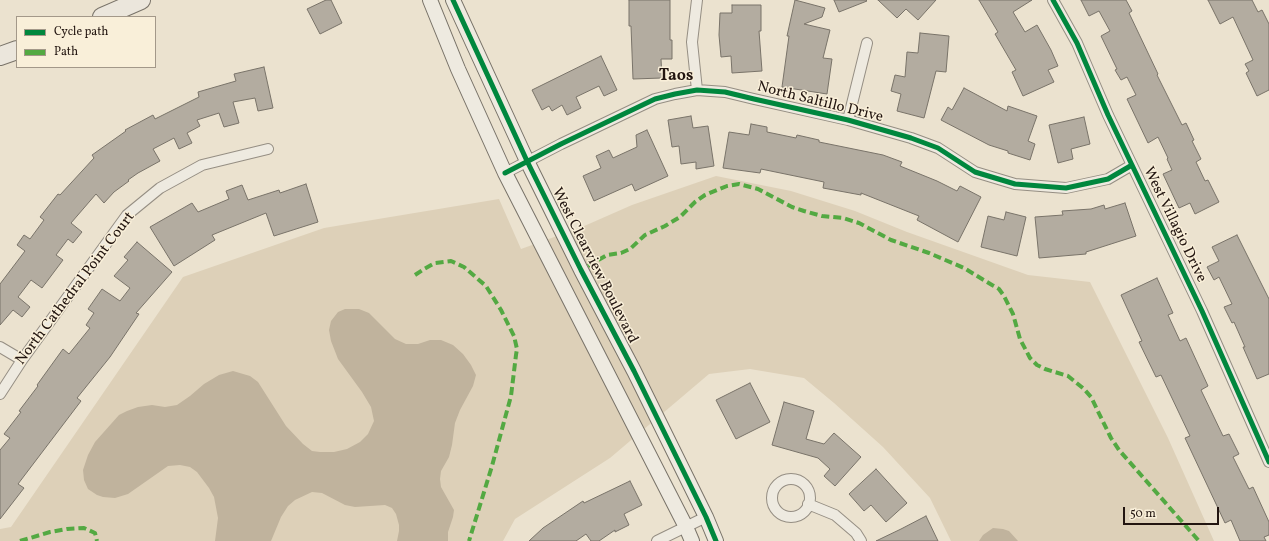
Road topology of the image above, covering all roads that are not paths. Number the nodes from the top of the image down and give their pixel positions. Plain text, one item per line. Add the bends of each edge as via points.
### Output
1 (141, 0) edge
2 (430, 0) edge
3 (453, 0) edge
4 (697, 0) edge
5 (1053, 0) edge
6 (104, 16) edge
7 (867, 43) dead end
8 (16, 50) edge
9 (0, 56) edge
10 (697, 90) junction
11 (848, 120) junction
12 (268, 149) dead end
13 (528, 161) junction
14 (1132, 166) junction
15 (505, 173) junction
16 (0, 347) edge
17 (22, 360) junction
18 (0, 394) edge
19 (1269, 462) edge
20 (808, 504) dead end
21 (706, 517) junction
22 (686, 527) junction
23 (657, 541) edge
24 (692, 541) edge
25 (716, 541) edge
26 (861, 541) edge

1 - 6 highway
2 - 15 street
3 - 13 street, West Clearview Boulevard
4 - 10 street via 692,42
5 - 14 street, West Villagio Drive via 1077,43
7 - 11 street
8 - 9 highway
10 - 11 street, North Saltillo Drive via 724,92
10 - 13 street, North Saltillo Drive via 655,99
11 - 14 street, North Saltillo Drive via 938,148 975,172 1015,184 1066,188 1108,179
12 - 17 street, North Cathedral Point Court via 202,164 160,188 127,215
13 - 15 street, North Saltillo Drive
13 - 21 street, West Clearview Boulevard
14 - 19 street, West Villagio Drive via 1202,311
15 - 22 street
16 - 17 street
17 - 18 street, North Cathedral Point Court
20 - 26 street via 835,515 856,533
21 - 22 street
21 - 25 street, West Clearview Boulevard
22 - 23 street
22 - 24 street

